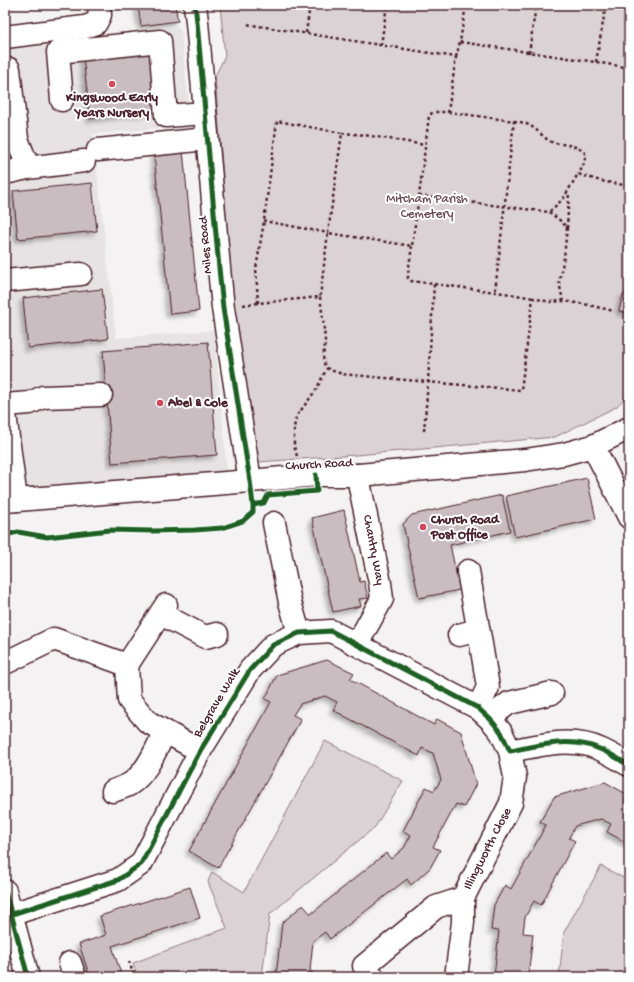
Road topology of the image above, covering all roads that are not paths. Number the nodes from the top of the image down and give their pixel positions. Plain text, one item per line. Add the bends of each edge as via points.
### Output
1 (194, 5) edge
2 (99, 10) edge
3 (5, 37) edge
4 (5, 69) edge
5 (62, 100) dead end
6 (205, 113) junction
7 (207, 139) junction
8 (27, 168) junction
9 (5, 173) edge
10 (81, 274) dead end
11 (5, 281) edge
12 (100, 395) dead end
13 (5, 405) edge
14 (5, 414) edge
15 (629, 428) edge
16 (593, 446) junction
17 (359, 475) junction
18 (250, 481) junction
19 (11, 501) edge
20 (629, 517) edge
21 (274, 523) dead end
22 (468, 571) dead end
23 (299, 633) junction
24 (217, 634) dead end
25 (357, 644) junction
26 (5, 663) edge
27 (127, 665) junction
28 (552, 693) dead end
29 (483, 713) junction
30 (165, 732) junction
31 (200, 751) junction
32 (510, 751) junction
33 (629, 765) edge
34 (113, 791) dead end
35 (5, 891) edge
36 (463, 898) junction
37 (12, 914) junction
38 (23, 976) edge
39 (373, 977) edge
40 (456, 977) edge

1 - 6 street, Miles Road
2 - 3 street via 96,23 85,27
4 - 8 street via 9,69 17,139
5 - 6 street via 58,52 160,41 166,116
6 - 7 street, Miles Road
7 - 8 street via 91,155
7 - 18 street, Miles Road via 223,308
8 - 9 street
10 - 11 street
12 - 13 street via 43,398 30,403
14 - 19 street
15 - 16 street, Church Road
16 - 17 street, Church Road via 525,460
16 - 20 street
17 - 18 street, Church Road via 316,474
17 - 25 street, Chantry Way via 382,598
18 - 19 street, Church Road
21 - 23 street
22 - 29 street via 469,632 488,687
23 - 25 street, Belgrave Walk via 331,631
23 - 31 street, Belgrave Walk via 273,645 250,670
24 - 27 street via 205,637 163,609
25 - 29 street, Belgrave Walk
26 - 27 street via 54,639
27 - 30 street via 129,700 148,722
28 - 29 street via 509,703
29 - 32 street, Belgrave Walk via 501,732
30 - 31 street
30 - 34 street via 140,777 129,785
31 - 37 street, Belgrave Walk via 141,864 118,880
32 - 33 street via 552,743 584,744
32 - 36 street, Illingworth Close via 514,777 511,803
35 - 37 street
36 - 39 street, Illingworth Close via 436,907 364,966
36 - 40 street, Illingworth Close via 463,922
37 - 38 street

